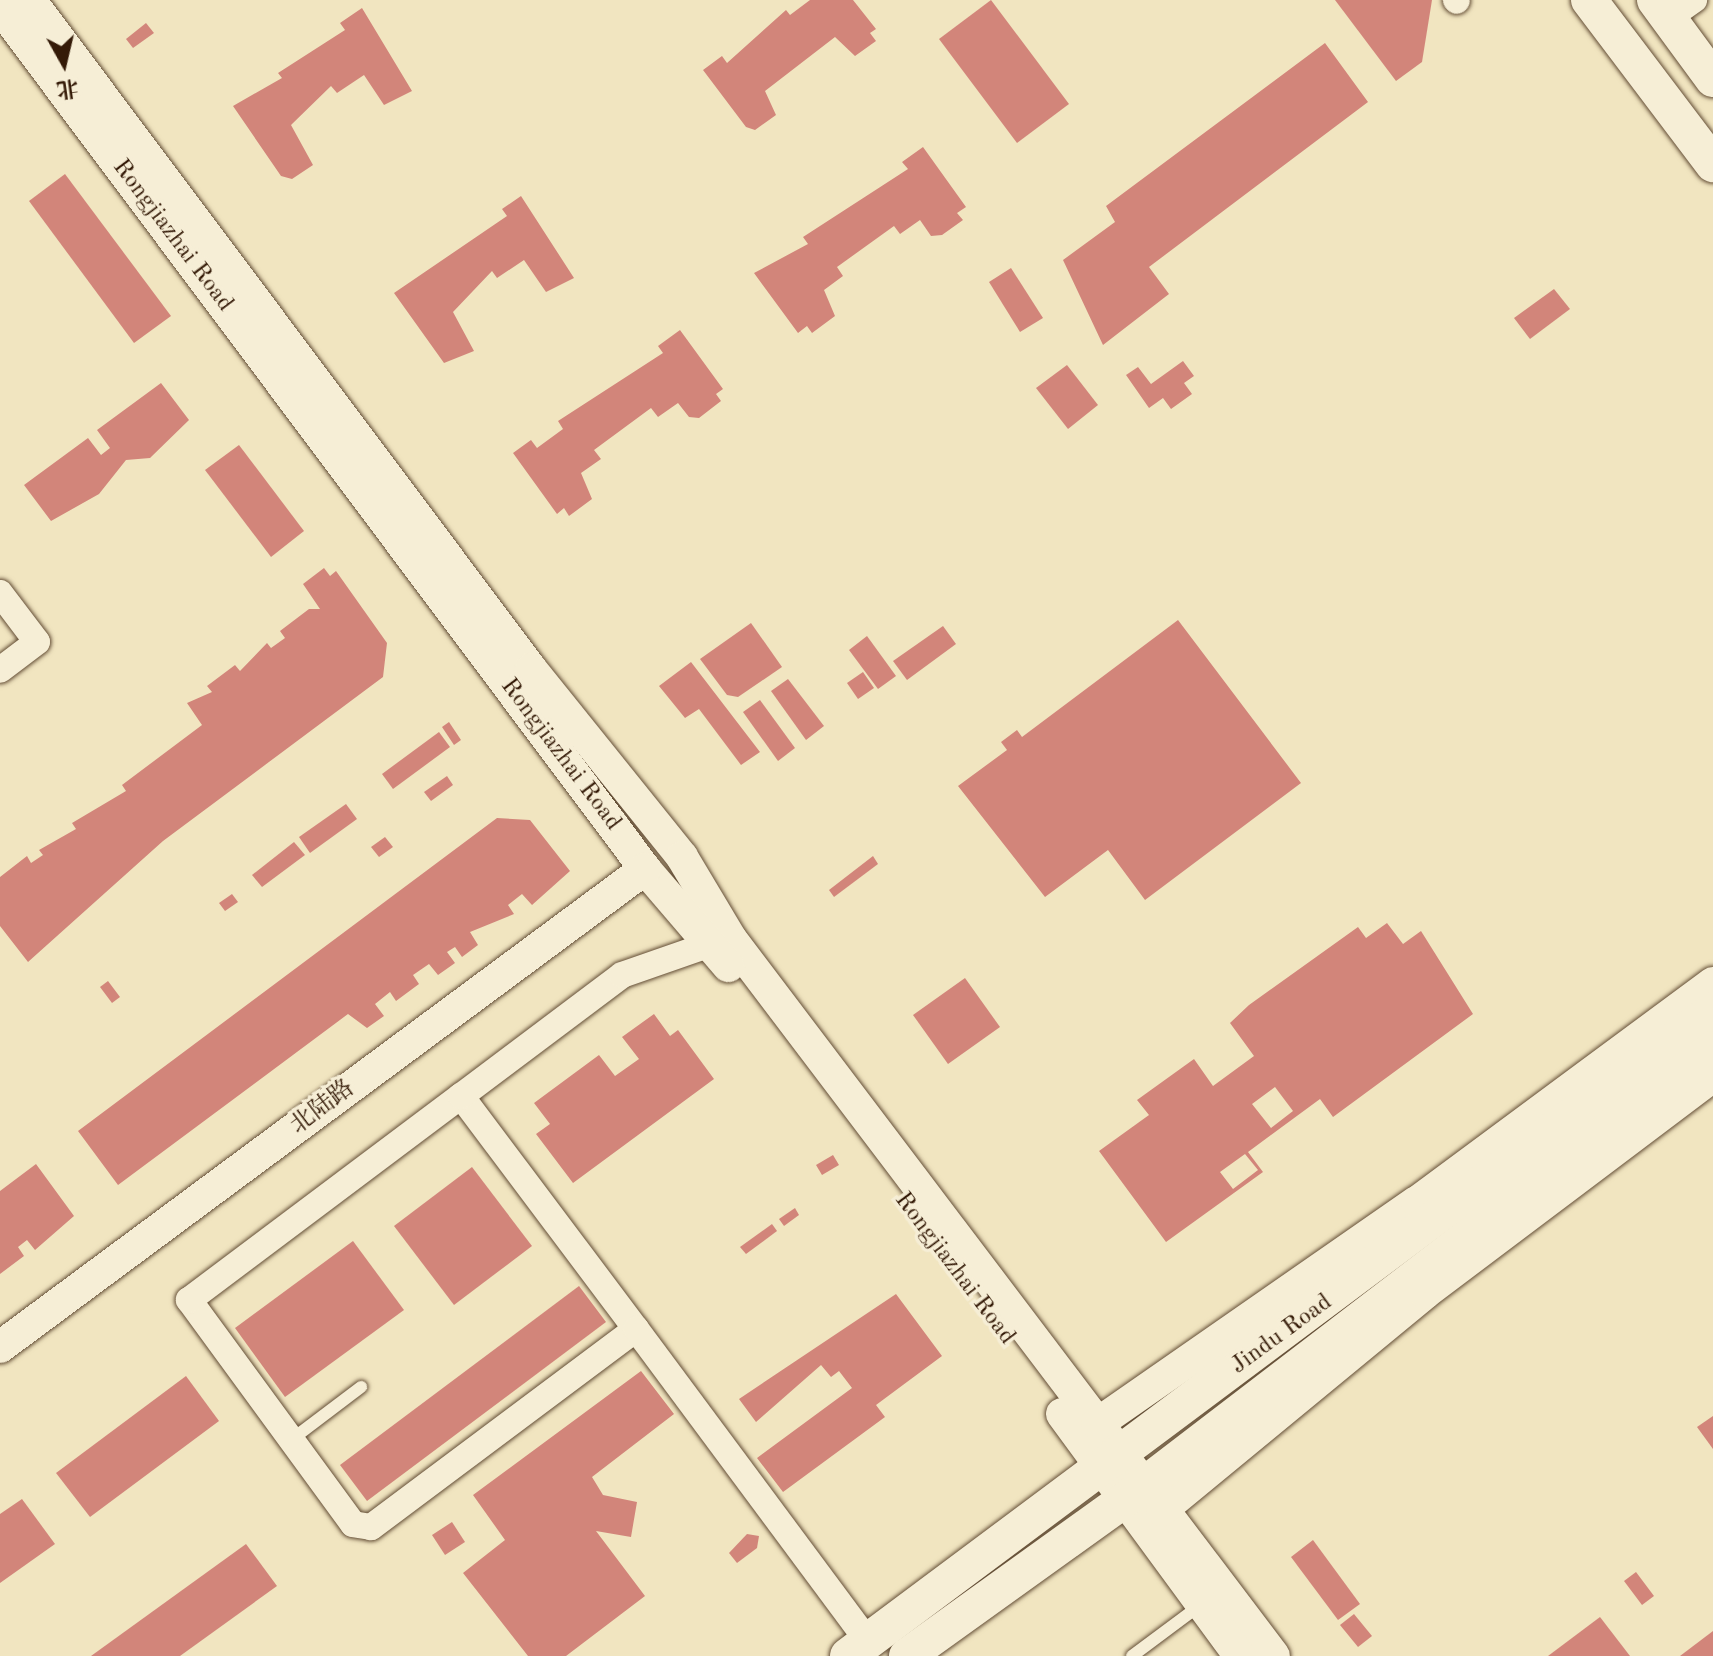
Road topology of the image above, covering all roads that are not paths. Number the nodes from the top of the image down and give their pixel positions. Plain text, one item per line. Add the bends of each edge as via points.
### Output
1 (30, 0) edge
2 (1589, 0) edge
3 (1672, 6) edge
4 (0, 7) edge
5 (1713, 79) edge
6 (1713, 164) edge
7 (0, 593) edge
8 (0, 670) edge
9 (645, 869) junction
10 (711, 944) junction
11 (1713, 983) edge
12 (1713, 1010) edge
13 (1713, 1049) edge
14 (1713, 1076) edge
15 (461, 1096) junction
16 (636, 1329) junction
17 (0, 1347) edge
18 (361, 1387) dead end
19 (1097, 1424) junction
20 (291, 1440) junction
21 (1112, 1459) junction
22 (1145, 1496) junction
23 (1202, 1604) junction
24 (858, 1648) edge
25 (907, 1656) edge
26 (1132, 1656) edge
27 (1240, 1656) edge
28 (1274, 1656) edge

1 - 19 street, Rongjiazhai Road via 531,669 682,857 731,939
2 - 6 main road
3 - 5 main road
4 - 9 street, Rongjiazhai Road
7 - 8 street via 37,642
9 - 10 street, Rongjiazhai Road
9 - 17 street, 北陆路
10 - 15 street via 622,975
10 - 21 street, Rongjiazhai Road
11 - 19 street via 1417,1202
12 - 21 main road, Jindu Road
13 - 22 main road, Jindu Road
14 - 22 street
15 - 16 street
15 - 20 street via 189,1300
16 - 20 street via 371,1527 353,1524
16 - 24 street
18 - 20 lane
19 - 21 street, Rongjiazhai Road
21 - 22 street, Rongjiazhai Road
21 - 24 main road, Jindu Road
22 - 23 street
22 - 25 main road, Jindu Road
22 - 28 street
23 - 26 lane
23 - 27 street

